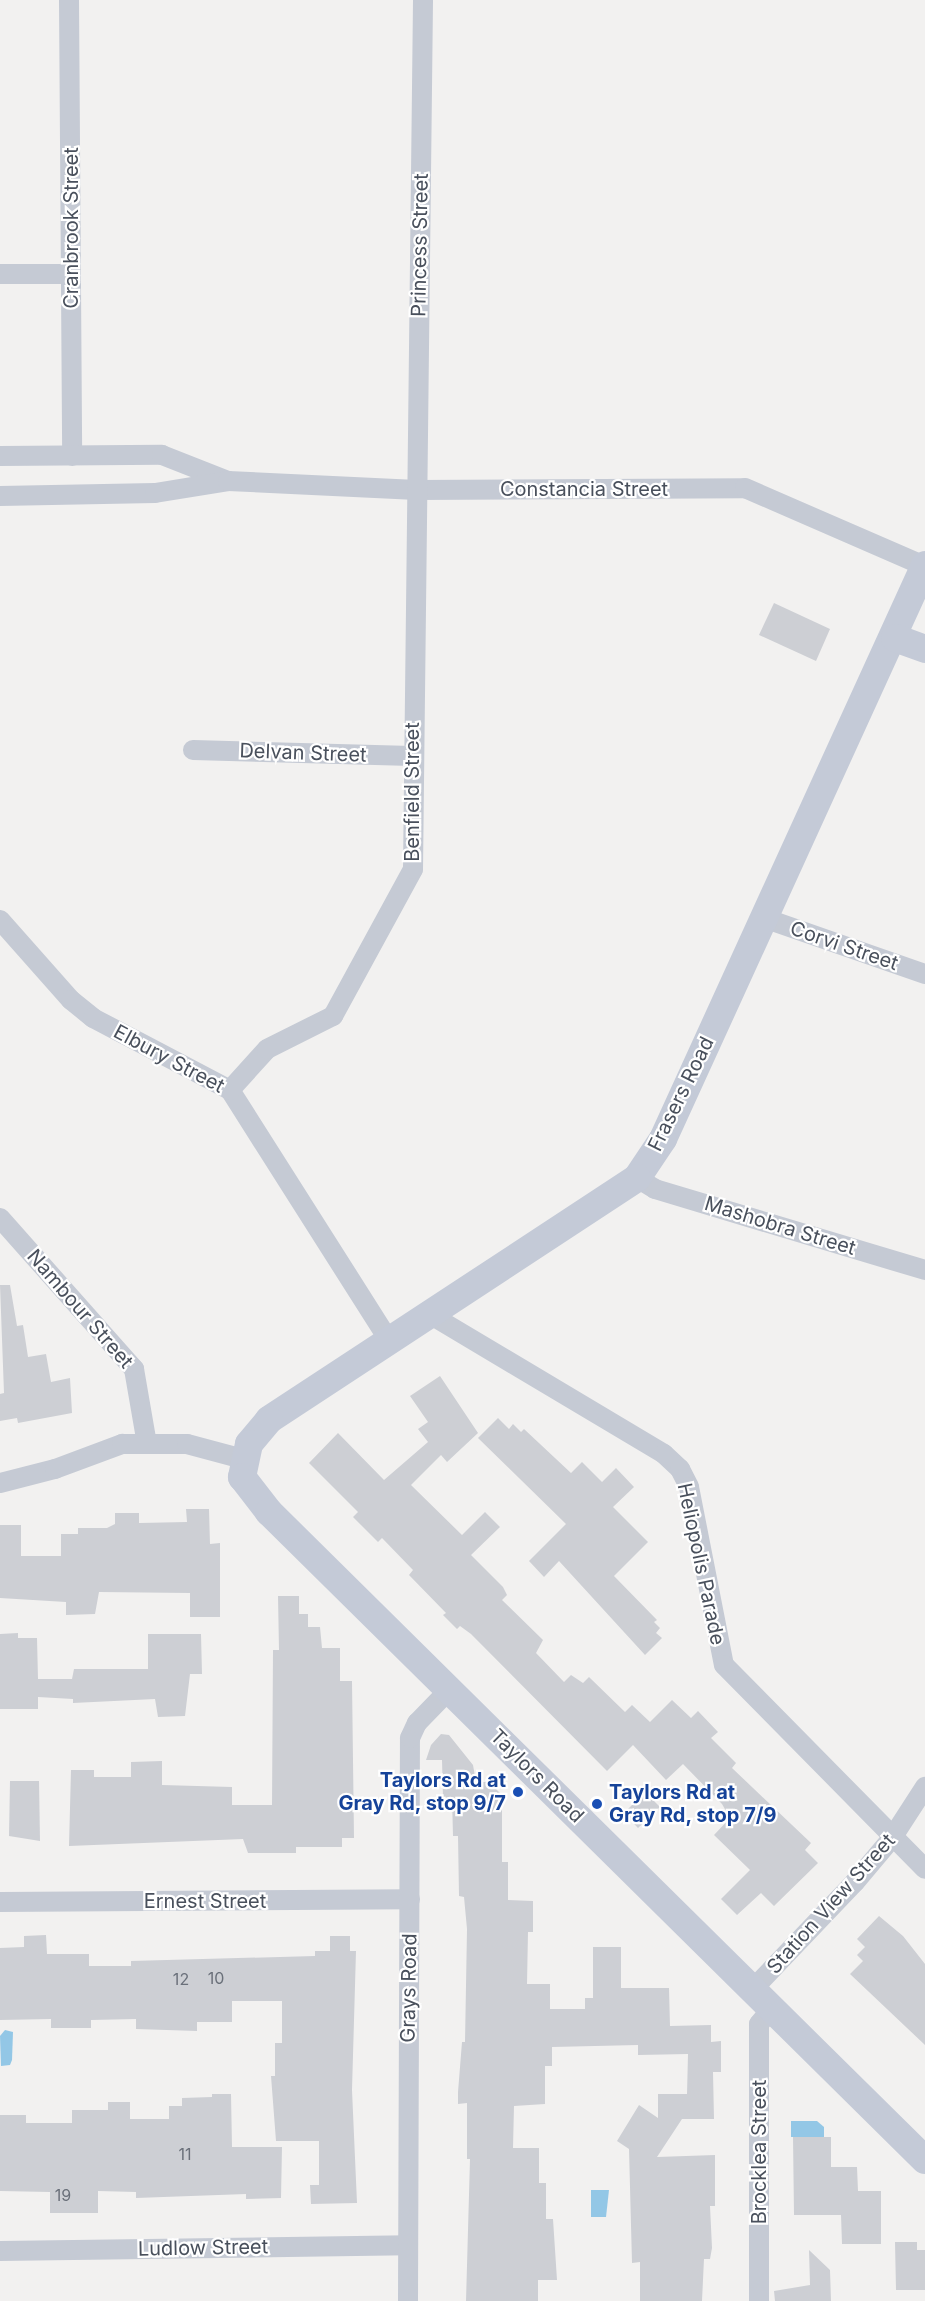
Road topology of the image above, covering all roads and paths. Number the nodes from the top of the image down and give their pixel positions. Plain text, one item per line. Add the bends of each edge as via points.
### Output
1 (69, 0) edge
2 (423, 0) edge
3 (0, 274) edge
4 (71, 274) junction
5 (0, 456) edge
6 (72, 456) junction
7 (228, 481) junction
8 (417, 490) junction
9 (0, 496) edge
10 (925, 566) edge
11 (895, 638) junction
12 (925, 649) edge
13 (193, 750) dead end
14 (412, 756) junction
15 (764, 918) junction
16 (0, 920) edge
17 (925, 974) edge
18 (230, 1090) junction
19 (637, 1178) junction
20 (0, 1218) edge
21 (925, 1270) edge
22 (431, 1315) junction
23 (389, 1341) junction
24 (147, 1444) junction
25 (243, 1459) junction
26 (0, 1483) edge
27 (449, 1690) junction
28 (925, 1787) edge
29 (892, 1838) junction
30 (925, 1869) edge
31 (410, 1899) junction
32 (0, 1902) edge
33 (763, 1999) junction
34 (925, 2160) edge
35 (407, 2245) junction
36 (0, 2251) edge
37 (408, 2301) edge
38 (759, 2301) edge

1 - 4 street, Cranbrook Street
2 - 8 street, Princess Street
3 - 4 street
4 - 6 street, Cranbrook Street
5 - 6 street, Constancia Street
6 - 7 street, Constancia Street via 162,455
7 - 8 street, Constancia Street
7 - 9 street, Constancia Street via 155,493
8 - 10 street, Constancia Street via 745,488
8 - 14 street, Benfield Street
10 - 11 street, Frasers Road
11 - 12 street
11 - 15 street, Frasers Road
13 - 14 street, Delvan Street
14 - 18 street, Benfield Street via 413,869 333,1016 267,1049
15 - 17 street, Corvi Street
15 - 19 street, Frasers Road via 663,1139
16 - 18 street, Elbury Street via 71,1000 93,1018
18 - 23 street, Elbury Street
19 - 21 street, Mashobra Street via 655,1189
19 - 22 street, Frasers Road
20 - 24 street, Nambour Street via 134,1368
22 - 23 street, Frasers Road
22 - 29 street, Heliopolis Parade via 664,1454 680,1469 688,1487 724,1665
23 - 25 street, Frasers Road via 269,1420 249,1444
24 - 25 street via 187,1443
24 - 26 street via 110,1446 55,1469
25 - 27 street, Taylors Road via 242,1477 269,1512
27 - 31 street, Grays Road via 417,1723 410,1738
27 - 33 street, Taylors Road
28 - 29 street, Station View Street
29 - 30 street, Heliopolis Parade
29 - 33 street, Station View Street
31 - 32 street, Ernest Street
31 - 35 street, Grays Road
33 - 34 street, Taylors Road
33 - 38 street, Brocklea Street via 759,2024
35 - 36 street, Ludlow Street
35 - 37 street, Grays Road

